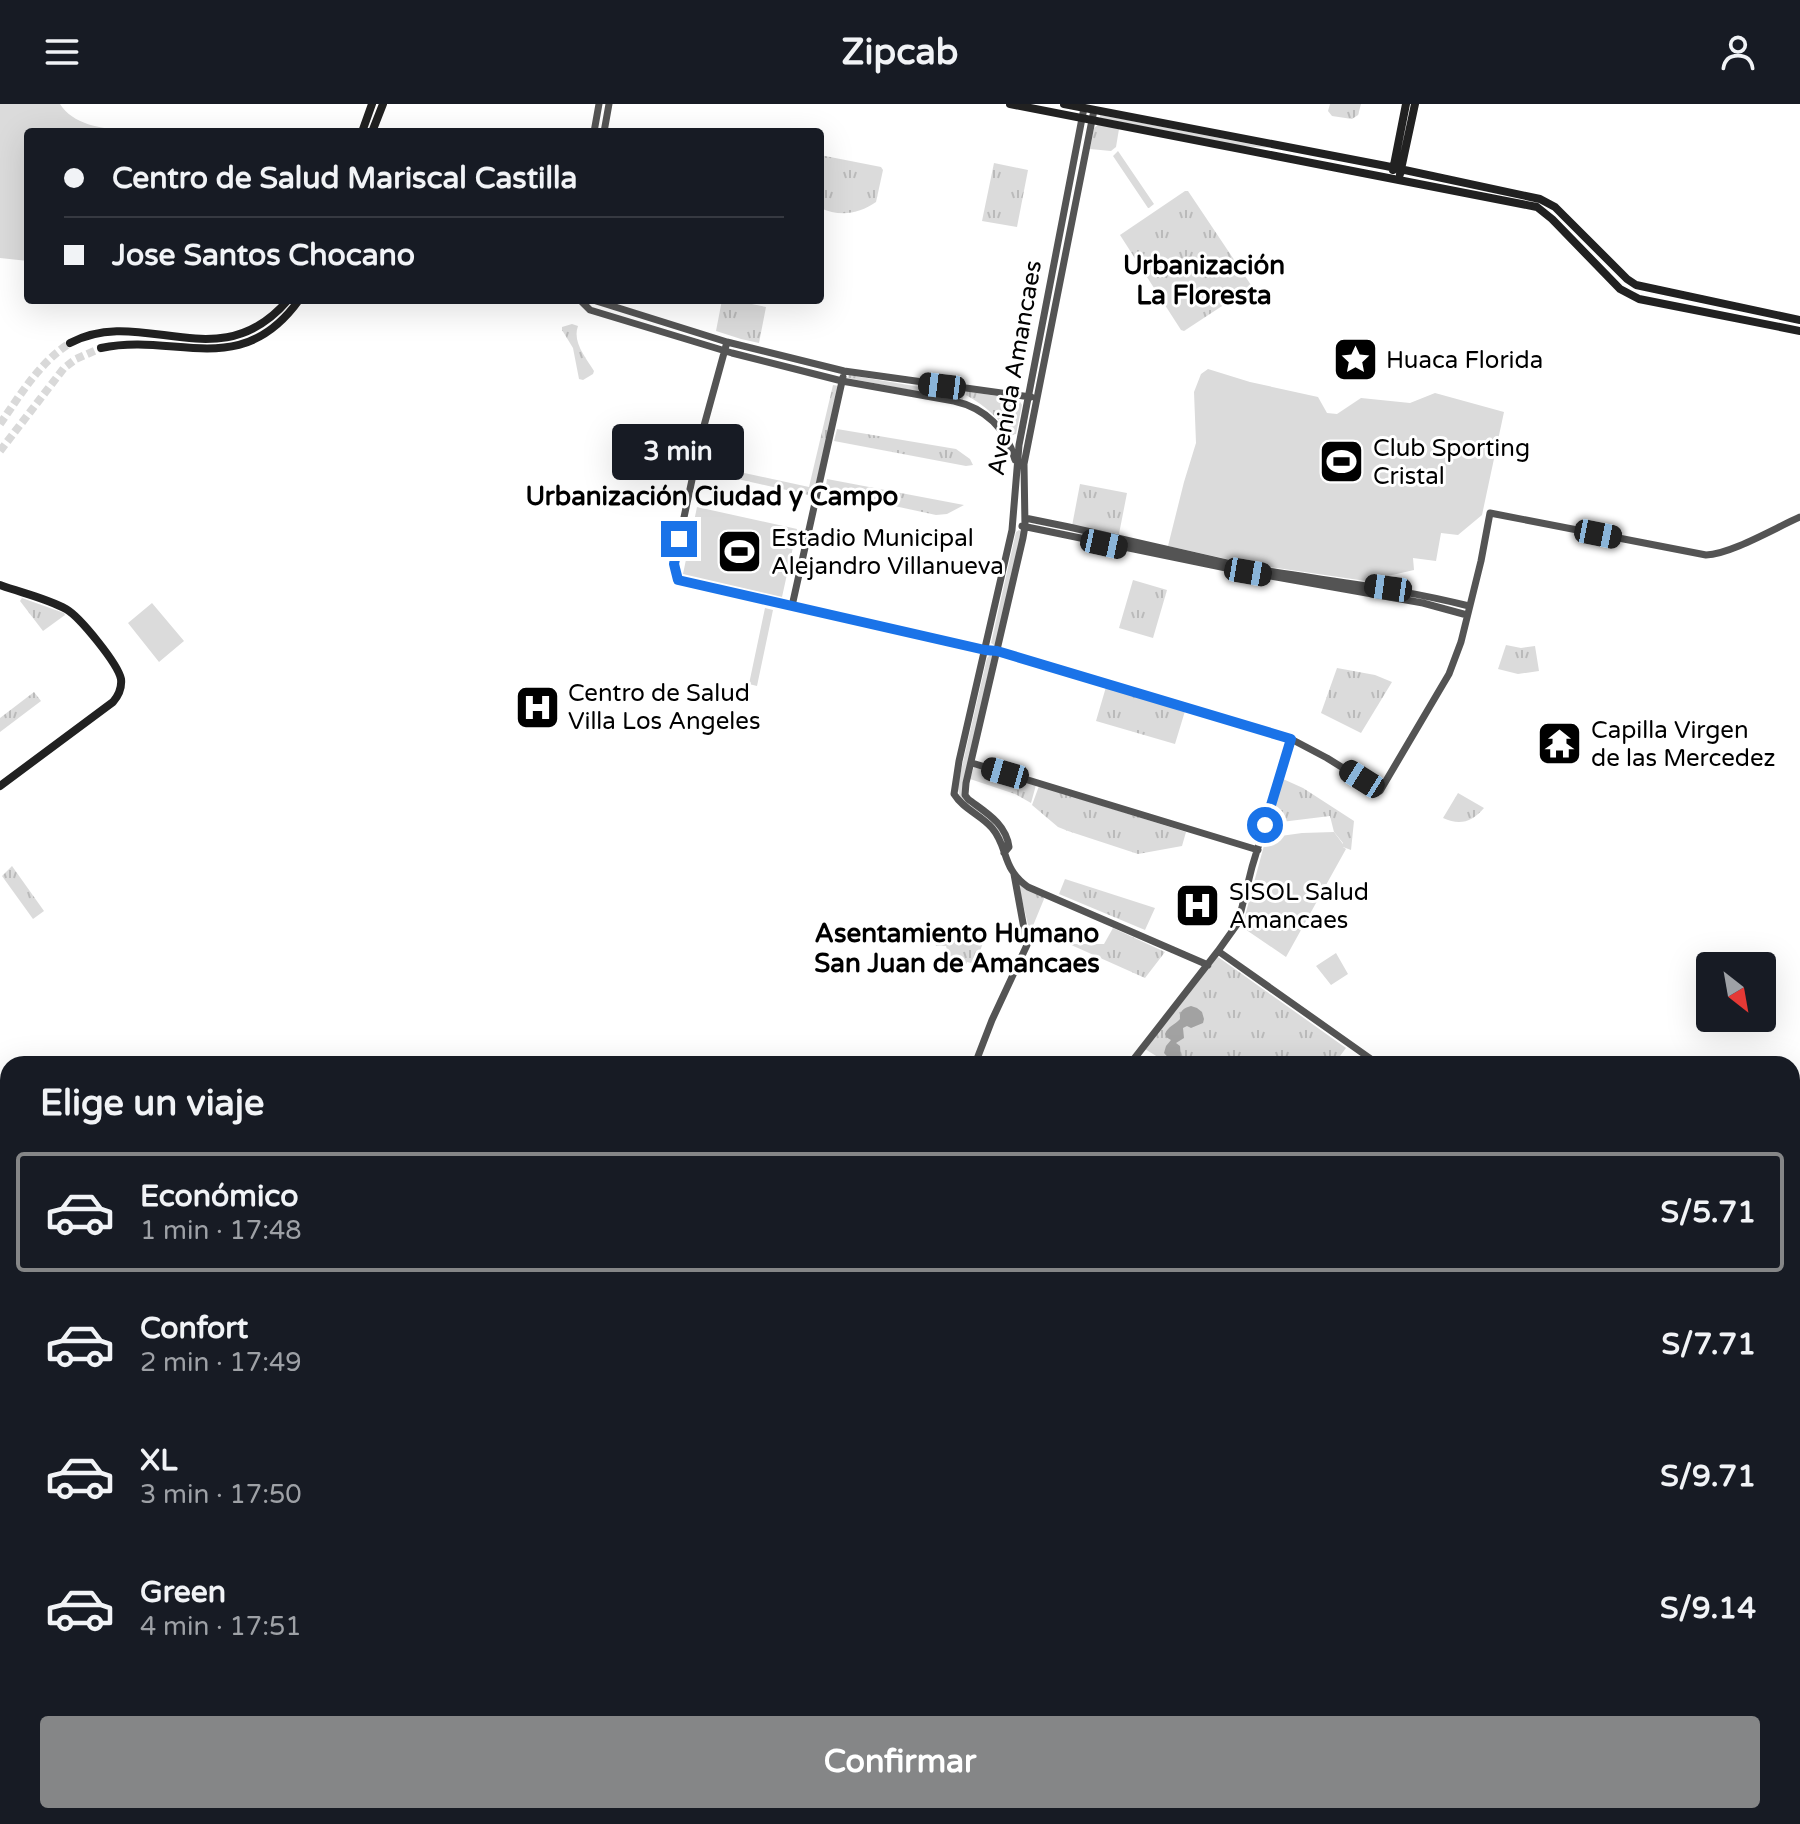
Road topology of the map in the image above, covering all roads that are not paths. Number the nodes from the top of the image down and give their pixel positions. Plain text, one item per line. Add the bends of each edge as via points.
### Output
1 (372, 104) edge
2 (383, 104) edge
3 (599, 104) edge
4 (609, 104) edge
5 (1010, 104) edge
6 (1064, 104) edge
7 (1406, 104) edge
8 (1415, 104) edge
9 (1084, 108) junction
10 (1094, 110) junction
11 (1082, 119) junction
12 (1092, 121) junction
13 (363, 128) edge
14 (374, 128) edge
15 (595, 128) edge
16 (605, 128) edge
17 (1396, 173) junction
18 (1482, 190) junction
19 (284, 304) edge
20 (295, 304) edge
21 (584, 304) edge
22 (604, 304) edge
23 (1800, 320) edge
24 (663, 326) junction
25 (1800, 331) edge
26 (727, 342) junction
27 (70, 343) tunnel mouth
28 (101, 348) tunnel mouth
29 (724, 351) junction
30 (844, 371) junction
31 (842, 381) junction
32 (1027, 397) junction
33 (1037, 398) junction
34 (1016, 466) junction
35 (1800, 517) edge
36 (1025, 522) junction
37 (1013, 525) junction
38 (0, 585) edge
39 (792, 606) junction
40 (1468, 611) junction
41 (985, 650) junction
42 (997, 651) junction
43 (1291, 739) junction
44 (972, 763) junction
45 (0, 786) edge
46 (1006, 850) junction
47 (1258, 850) junction
48 (1014, 874) junction
49 (1218, 951) junction
50 (1208, 965) junction
51 (978, 1056) edge
52 (1136, 1056) edge
53 (1367, 1056) edge

1 - 13 main road
2 - 14 main road
3 - 15 street
4 - 16 street
5 - 11 main road
6 - 9 main road
7 - 17 main road
8 - 17 main road
9 - 10 main road
9 - 11 street, Avenida Amancaes
10 - 12 street, Avenida Amancaes
10 - 17 main road
11 - 12 main road
11 - 32 street, Avenida Amancaes
12 - 17 main road
12 - 33 street, Avenida Amancaes
17 - 18 main road
18 - 23 main road via 1540,199 1555,207 1636,285
18 - 25 main road via 1544,212 1628,295
19 - 27 main road via 261,323 227,338 114,331
20 - 28 main road via 266,332 227,348
21 - 24 street via 590,310
22 - 24 street
24 - 26 street
24 - 29 street
26 - 29 street
26 - 30 street
29 - 31 street
29 - 39 street via 674,564 678,580
30 - 31 street
30 - 32 street
31 - 34 street via 970,405 1004,434
31 - 39 street
32 - 33 street
32 - 34 street, Avenida Amancaes
33 - 36 street, Avenida Amancaes via 1024,464
34 - 37 street, Avenida Amancaes
35 - 40 street via 1706,555 1490,513
36 - 37 street
36 - 40 street via 1219,567 1387,592
36 - 42 street, Avenida Amancaes
37 - 41 street, Avenida Amancaes
38 - 45 main road via 72,613 112,661 121,682 117,697
39 - 41 street
40 - 43 street via 1449,674 1380,791
41 - 42 street
41 - 46 street, Avenida Amancaes via 954,794 992,828
42 - 43 street
42 - 44 street, Avenida Amancaes
43 - 47 street
44 - 46 street, Avenida Amancaes via 965,795 995,818 1008,837
44 - 47 street
46 - 48 street, Avenida Amancaes
47 - 49 street via 1238,923
48 - 50 street via 1028,887
48 - 51 street, Avenida Amancaes via 1027,945
49 - 50 street
49 - 53 street
50 - 52 street

